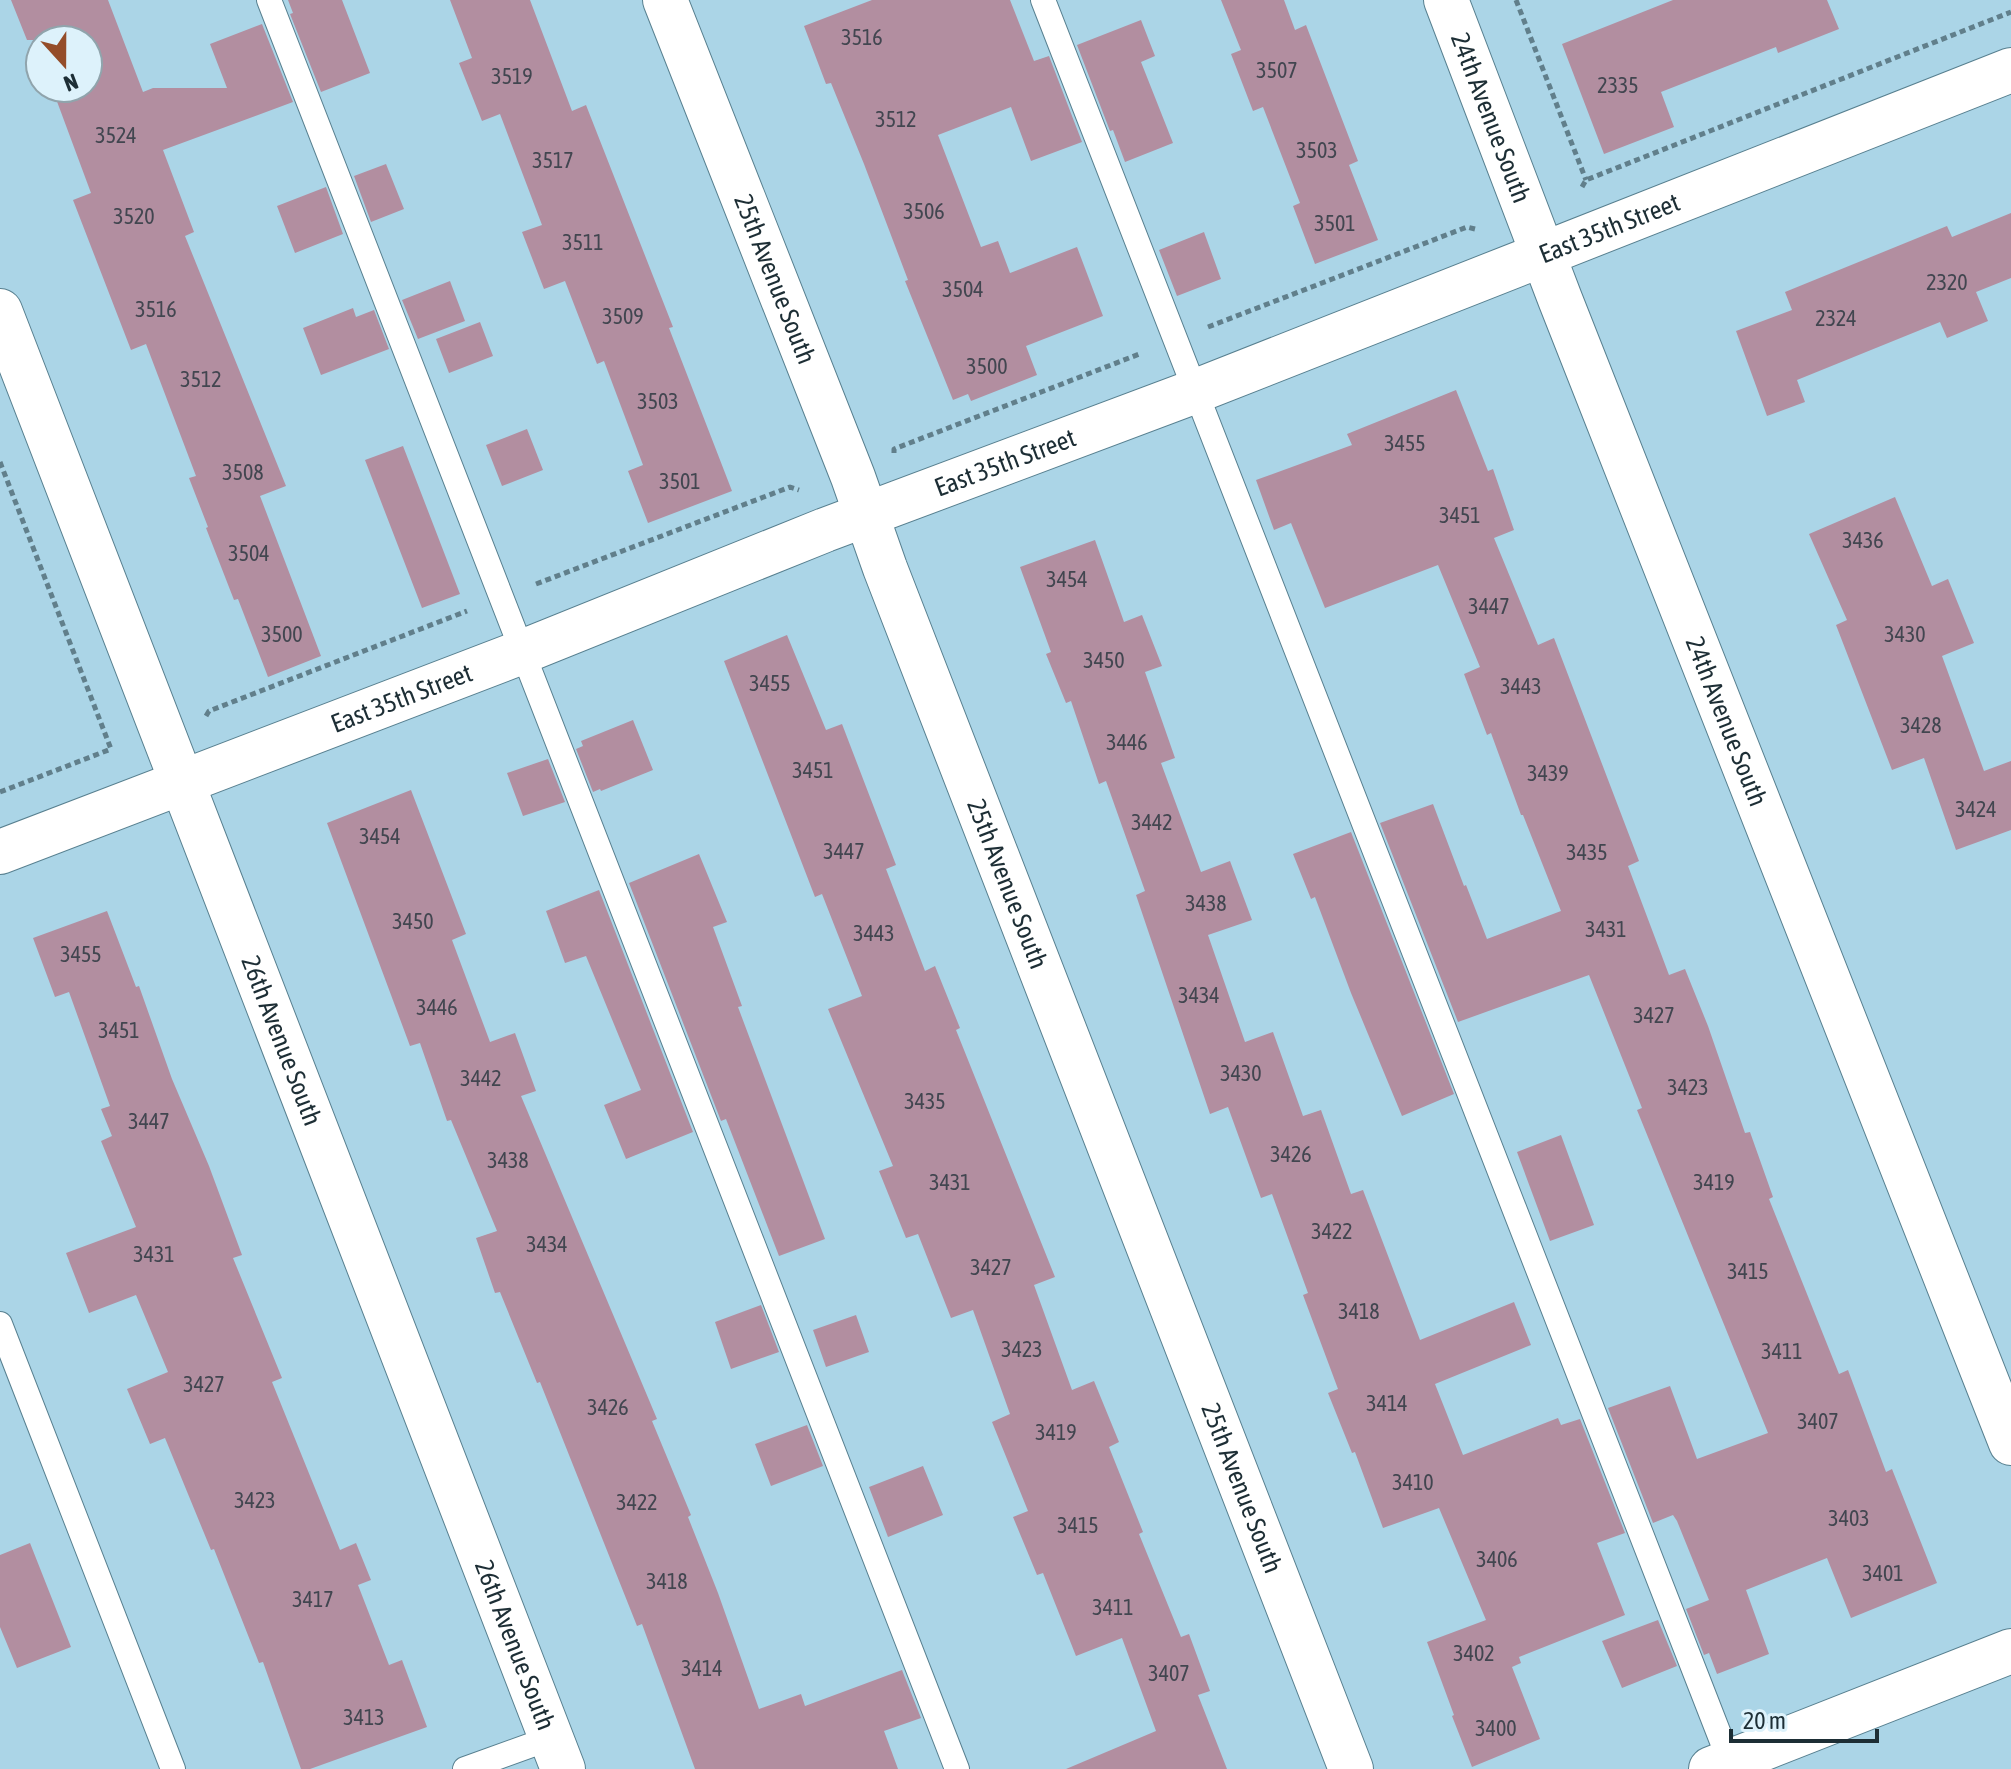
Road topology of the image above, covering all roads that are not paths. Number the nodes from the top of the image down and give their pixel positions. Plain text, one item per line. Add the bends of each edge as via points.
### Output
1 (269, 0) edge
2 (665, 0) edge
3 (1043, 0) edge
4 (1446, 0) edge
5 (2008, 80) edge
6 (1543, 256) junction
7 (0, 311) edge
8 (1196, 391) junction
9 (865, 515) junction
10 (522, 652) junction
11 (183, 782) junction
12 (0, 852) edge
13 (0, 1324) edge
14 (2011, 1443) edge
15 (2011, 1651) edge
16 (557, 1754) edge
17 (1720, 1765) edge
18 (173, 1769) edge
19 (465, 1769) edge
20 (957, 1769) edge
21 (1351, 1769) edge

1 - 10 lane
2 - 9 street, 25th Avenue South
3 - 8 lane
4 - 6 street, 24th Avenue South
5 - 6 street, East 35th Street
6 - 8 street, East 35th Street
6 - 14 street, 24th Avenue South
7 - 11 street, 26th Avenue South
8 - 9 street, East 35th Street
8 - 17 lane
9 - 10 street, East 35th Street
9 - 21 street, 25th Avenue South
10 - 11 street, East 35th Street
10 - 20 lane
11 - 12 street, East 35th Street
11 - 16 street, 26th Avenue South
13 - 18 lane
15 - 17 street
16 - 19 lane

